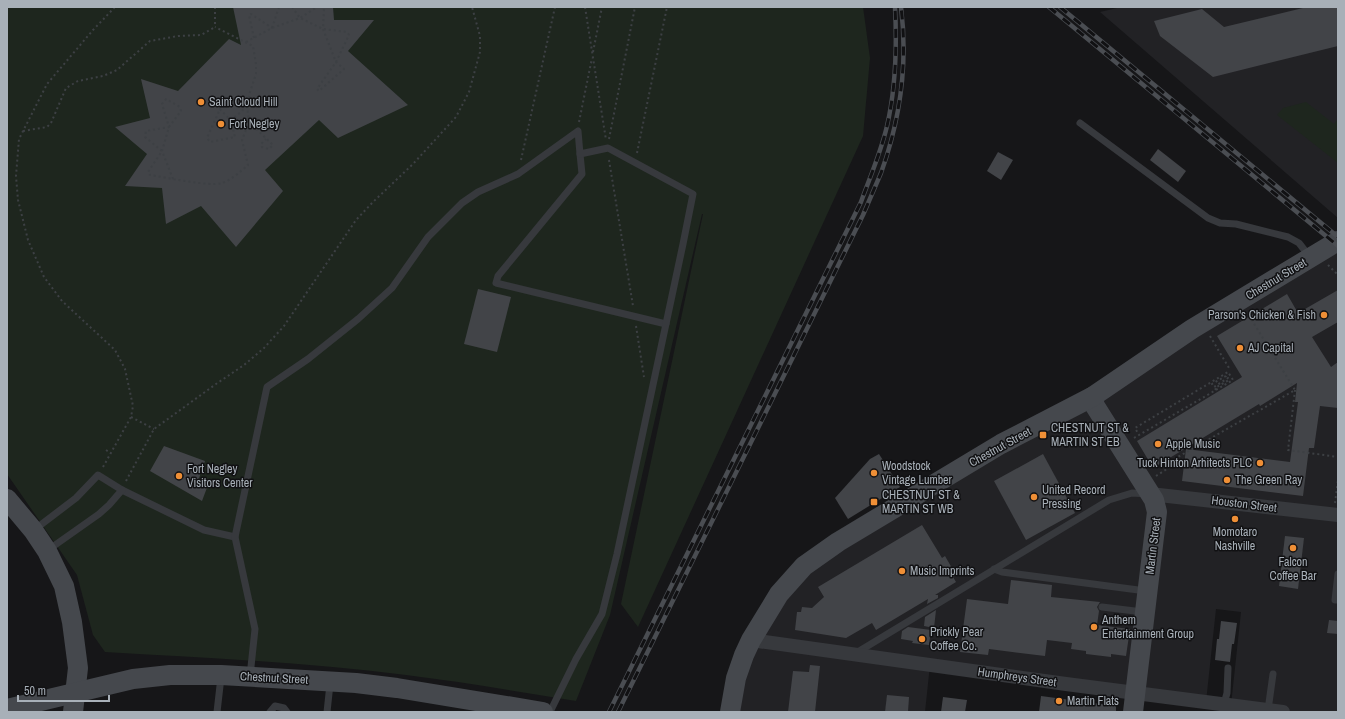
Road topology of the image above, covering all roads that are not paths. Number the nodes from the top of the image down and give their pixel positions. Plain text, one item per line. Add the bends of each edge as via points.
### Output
1 (1080, 123) dead end
2 (580, 154) junction
3 (1328, 252) edge
4 (666, 324) junction
5 (1092, 397) junction
6 (1152, 485) junction
7 (122, 490) junction
8 (7, 499) edge
9 (1336, 510) edge
10 (33, 530) junction
11 (235, 537) junction
12 (47, 551) junction
13 (994, 569) junction
14 (1338, 574) edge
15 (1148, 592) junction
16 (1338, 600) edge
17 (1102, 607) dead end
18 (1146, 612) junction
19 (751, 640) junction
20 (852, 655) junction
21 (1228, 668) dead end
22 (1273, 674) dead end
23 (221, 675) junction
24 (250, 676) junction
25 (331, 682) junction
26 (75, 692) junction
27 (1134, 703) edge
28 (1224, 704) junction
29 (7, 709) edge
30 (516, 710) edge
31 (1268, 710) junction
32 (73, 712) edge
33 (216, 712) edge
34 (270, 712) edge
35 (287, 712) edge
36 (327, 712) edge
37 (543, 712) edge
38 (550, 712) edge
39 (730, 712) edge
40 (1283, 712) edge

1 - 3 lane via 1208,218 1220,223 1236,224 1288,237
2 - 4 lane via 608,148 692,194
2 - 4 lane via 582,174 498,276 496,283
2 - 11 lane via 578,131 518,174 478,192 462,203 428,237 392,288 308,359 267,387
3 - 5 street, Chestnut Street via 1192,329
4 - 38 lane via 602,614
5 - 6 street, Martin Street
5 - 19 street, Chestnut Street via 1002,444 838,542 804,566 778,594
6 - 9 street, Houston Street
6 - 13 lane via 1109,500
6 - 15 street, Martin Street via 1157,512
7 - 10 lane via 98,475 76,498
7 - 11 lane via 204,530
7 - 12 lane via 99,514
8 - 10 street
10 - 12 street
11 - 24 lane via 255,629
12 - 26 street via 64,586 72,622 78,668
13 - 15 lane
13 - 20 lane
14 - 16 lane via 1335,600
15 - 18 street, Martin Street
17 - 18 lane
18 - 27 street, Martin Street
19 - 20 street, Humphreys Street
19 - 39 street, Chestnut Street via 736,678
20 - 27 street, Humphreys Street
21 - 28 lane
22 - 31 lane
23 - 24 street, Chestnut Street
23 - 26 street, Chestnut Street via 170,675 133,679
23 - 33 lane
24 - 25 street, Chestnut Street
25 - 30 street, Chestnut Street via 397,688
25 - 36 lane
26 - 29 street, Chestnut Street
26 - 32 street
27 - 28 street, Humphreys Street
28 - 31 street, Humphreys Street
30 - 37 street, Chestnut Street
31 - 40 street, Humphreys Street
34 - 35 lane via 276,706 284,708

